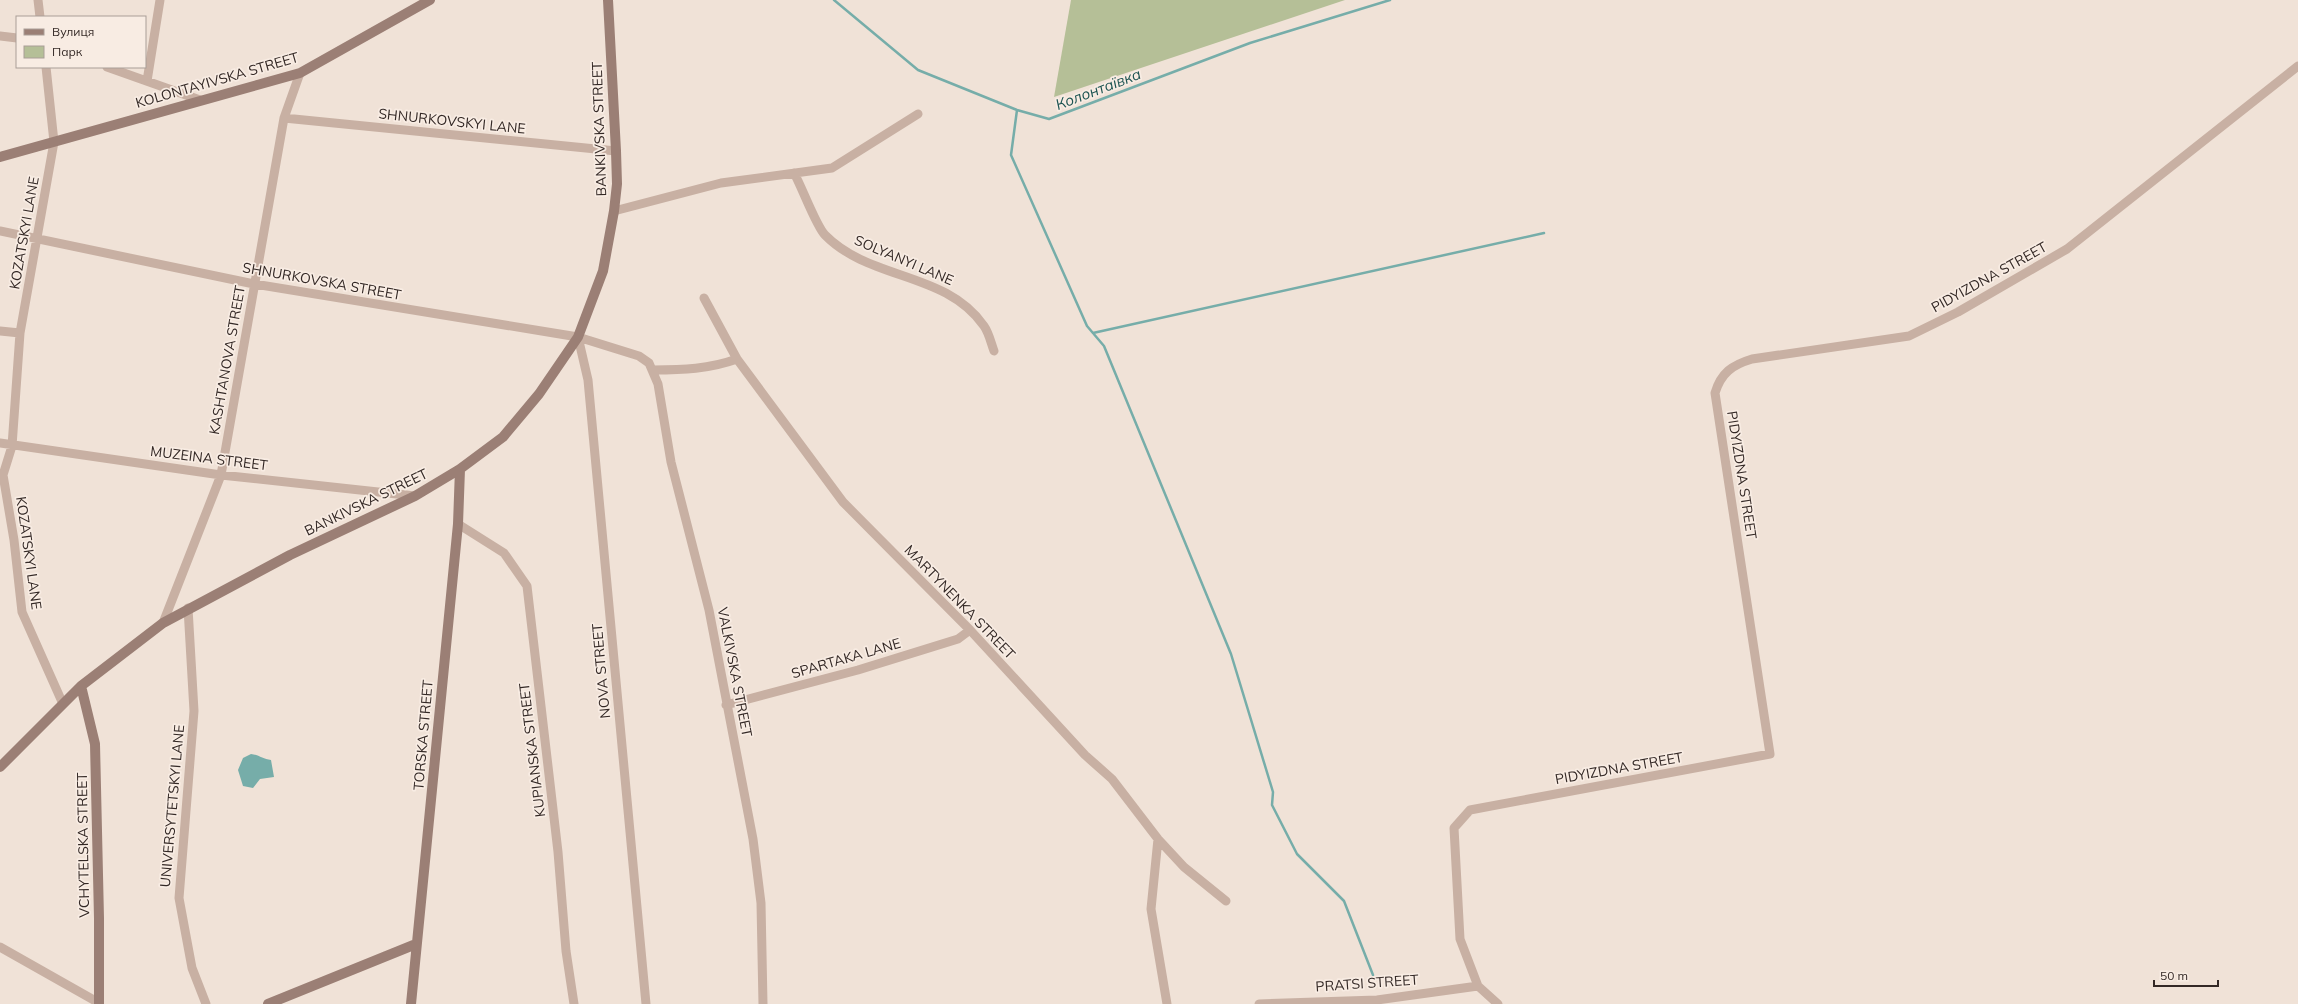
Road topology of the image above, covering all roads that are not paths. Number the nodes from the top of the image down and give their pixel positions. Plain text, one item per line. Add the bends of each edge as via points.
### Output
1 (38, 0) edge
2 (160, 0) edge
3 (608, 0) edge
4 (425, 1) edge
5 (40, 16) edge
6 (0, 36) edge
7 (16, 38) edge
8 (2298, 66) edge
9 (46, 68) edge
10 (110, 68) edge
11 (300, 73) junction
12 (147, 81) junction
13 (200, 100) junction
14 (918, 114) dead end
15 (284, 118) junction
16 (54, 142) junction
17 (616, 150) junction
18 (0, 157) edge
19 (794, 173) junction
20 (614, 211) junction
21 (0, 232) edge
22 (37, 239) junction
23 (254, 284) junction
24 (704, 298) dead end
25 (0, 331) edge
26 (20, 333) junction
27 (578, 337) junction
28 (994, 351) dead end
29 (639, 356) joint
30 (737, 359) junction
31 (653, 370) junction
32 (0, 443) edge
33 (12, 446) junction
34 (460, 469) junction
35 (221, 475) junction
36 (1, 476) edge
37 (415, 496) junction
38 (458, 524) junction
39 (188, 608) junction
40 (162, 623) junction
41 (970, 630) junction
42 (81, 686) junction
43 (63, 704) junction
44 (726, 705) junction
45 (0, 767) edge
46 (1158, 839) junction
47 (1226, 901) dead end
48 (416, 944) junction
49 (0, 947) edge
50 (1478, 986) junction
51 (99, 1003) edge
52 (206, 1004) edge
53 (268, 1004) edge
54 (411, 1004) edge
55 (574, 1004) edge
56 (646, 1004) edge
57 (763, 1004) edge
58 (1167, 1004) edge
59 (1259, 1004) edge
60 (1498, 1004) edge

1 - 5 street
2 - 12 street
3 - 17 street, BANKIVSKA STREET
4 - 11 street, KOLONTAYIVSKA STREET
6 - 7 street
8 - 50 street, PIDYIZDNA STREET via 2068,249 1958,312 1909,336 1752,359 1739,363 1727,371 1719,381 1715,393 1770,754 1470,810 1454,828 1460,939
9 - 16 street, KOZATSKYI LANE
10 - 12 street
11 - 13 street, KOLONTAYIVSKA STREET
11 - 15 street, KASHTANOVA STREET
12 - 13 street
13 - 16 street, KOLONTAYIVSKA STREET
14 - 19 street via 832,168
15 - 17 street, SHNURKOVSKYI LANE
15 - 23 street, KASHTANOVA STREET
16 - 18 street, KOLONTAYIVSKA STREET
16 - 22 street, KOZATSKYI LANE
17 - 20 street, BANKIVSKA STREET via 617,184
19 - 20 street via 699,187 658,201
19 - 28 street, SOLYANYI LANE via 824,234 861,260 936,287 958,299 985,327
20 - 27 street, BANKIVSKA STREET via 603,271
21 - 22 street, SHNURKOVSKA STREET
22 - 23 street, SHNURKOVSKA STREET
22 - 26 street, KOZATSKYI LANE
23 - 27 street, SHNURKOVSKA STREET
23 - 35 street, KASHTANOVA STREET
24 - 30 street, MARTYNENKA STREET
25 - 26 street
26 - 33 street, KOZATSKYI LANE
27 - 29 street, SHNURKOVSKA STREET
27 - 34 street, BANKIVSKA STREET via 539,394 503,437
27 - 56 street, NOVA STREET via 588,380
29 - 31 street, VALKIVSKA STREET
30 - 31 street via 700,369
30 - 41 street, MARTYNENKA STREET via 843,502
31 - 44 street, VALKIVSKA STREET via 658,384 671,462 709,610
32 - 33 street, MUZEINA STREET
33 - 35 street, MUZEINA STREET
33 - 36 street, KOZATSKYI LANE
34 - 37 street, BANKIVSKA STREET
34 - 38 street, TORSKA STREET
35 - 37 street, MUZEINA STREET
35 - 40 street, KASHTANOVA STREET
36 - 43 street, KOZATSKYI LANE via 14,540 22,612
37 - 39 street, BANKIVSKA STREET via 290,555
38 - 48 street, TORSKA STREET
38 - 55 street, KUPIANSKA STREET via 504,553 527,586 558,852 566,951
39 - 40 street, BANKIVSKA STREET
39 - 52 street, UNIVERSYTETSKYI LANE via 194,711 178,898 192,968
40 - 42 street, BANKIVSKA STREET
41 - 44 street, SPARTAKA LANE via 958,639 858,670
41 - 46 street, MARTYNENKA STREET via 1085,755 1112,779
42 - 43 street, BANKIVSKA STREET
42 - 51 street, VCHYTELSKA STREET via 94,744
43 - 45 street, BANKIVSKA STREET
44 - 57 street, VALKIVSKA STREET via 753,839 761,903
46 - 47 street, MARTYNENKA STREET via 1184,867
46 - 58 street via 1151,909
48 - 53 street
48 - 54 street, TORSKA STREET
49 - 51 street
50 - 59 street, PRATSI STREET via 1377,1000
50 - 60 street

